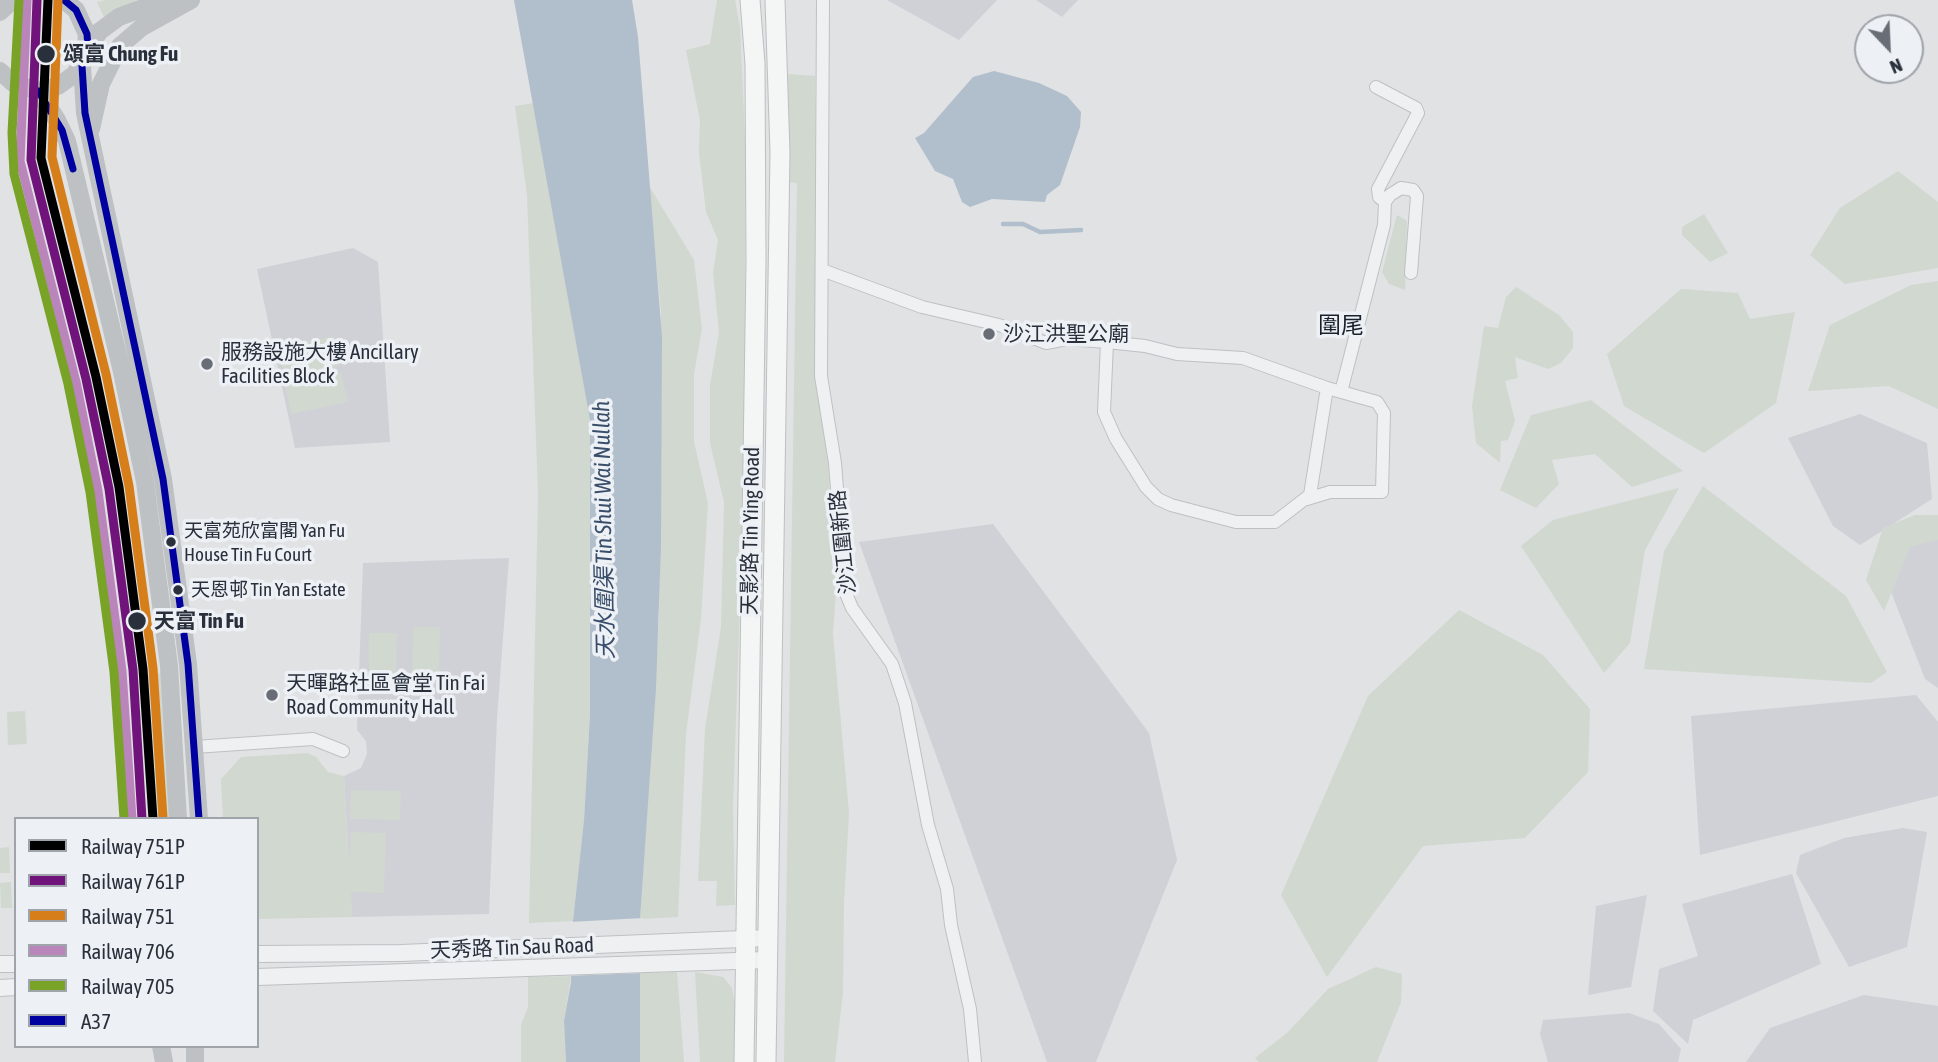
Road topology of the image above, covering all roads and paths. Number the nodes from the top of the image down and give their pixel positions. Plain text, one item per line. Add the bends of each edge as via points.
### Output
1 (64, 0) edge
2 (164, 0) edge
3 (191, 0) edge
4 (750, 0) edge
5 (775, 0) edge
6 (823, 0) edge
7 (88, 47) junction
8 (82, 66) junction
9 (1, 73) edge
10 (1376, 86) dead end
11 (37, 91) junction
12 (90, 136) junction
13 (1385, 202) junction
14 (822, 270) junction
15 (1411, 273) dead end
16 (1107, 342) junction
17 (1327, 388) junction
18 (1341, 392) junction
19 (1307, 499) junction
20 (194, 747) junction
21 (343, 751) dead end
22 (178, 817) edge
23 (199, 817) edge
24 (767, 938) junction
25 (745, 939) junction
26 (259, 954) edge
27 (745, 960) junction
28 (767, 960) junction
29 (259, 977) edge
30 (744, 1062) edge
31 (766, 1062) edge
32 (975, 1062) edge

1 - 7 main road via 83,21
2 - 7 main road via 119,17
3 - 12 main road via 142,27 120,46 101,84
4 - 25 main road, 天影路 Tin Ying Road via 755,64 756,261
5 - 24 main road, 天影路 Tin Ying Road via 780,152
6 - 14 street, 沙江圍新路
7 - 8 main road
8 - 11 main road via 68,81
8 - 12 main road
9 - 11 main road via 25,89
10 - 13 street via 1418,110 1378,189
11 - 22 main road via 52,109 66,141 145,482 169,666
12 - 20 main road via 163,479 188,664
13 - 15 street via 1401,188 1413,190 1417,196
13 - 18 street via 1384,225
14 - 16 street via 922,307 999,324 1046,343
14 - 32 street, 沙江圍新路 via 821,376 835,463 845,591 891,664 905,703 928,825 947,889 970,1009
16 - 17 street via 1177,354 1243,358
16 - 19 street via 1104,412 1131,466 1158,499 1236,522 1264,524 1275,522
17 - 18 street
17 - 19 street
18 - 19 street via 1371,399 1384,413 1382,492 1330,492
20 - 21 street via 313,739
20 - 23 main road
24 - 25 street, 天秀路 Tin Sau Road
24 - 28 main road, 天影路 Tin Ying Road
25 - 26 street, 天秀路 Tin Sau Road
25 - 27 main road, 天影路 Tin Ying Road
27 - 28 street, 天秀路 Tin Sau Road
27 - 29 street, 天秀路 Tin Sau Road
27 - 30 main road, 天影路 Tin Ying Road
28 - 31 main road, 天影路 Tin Ying Road

